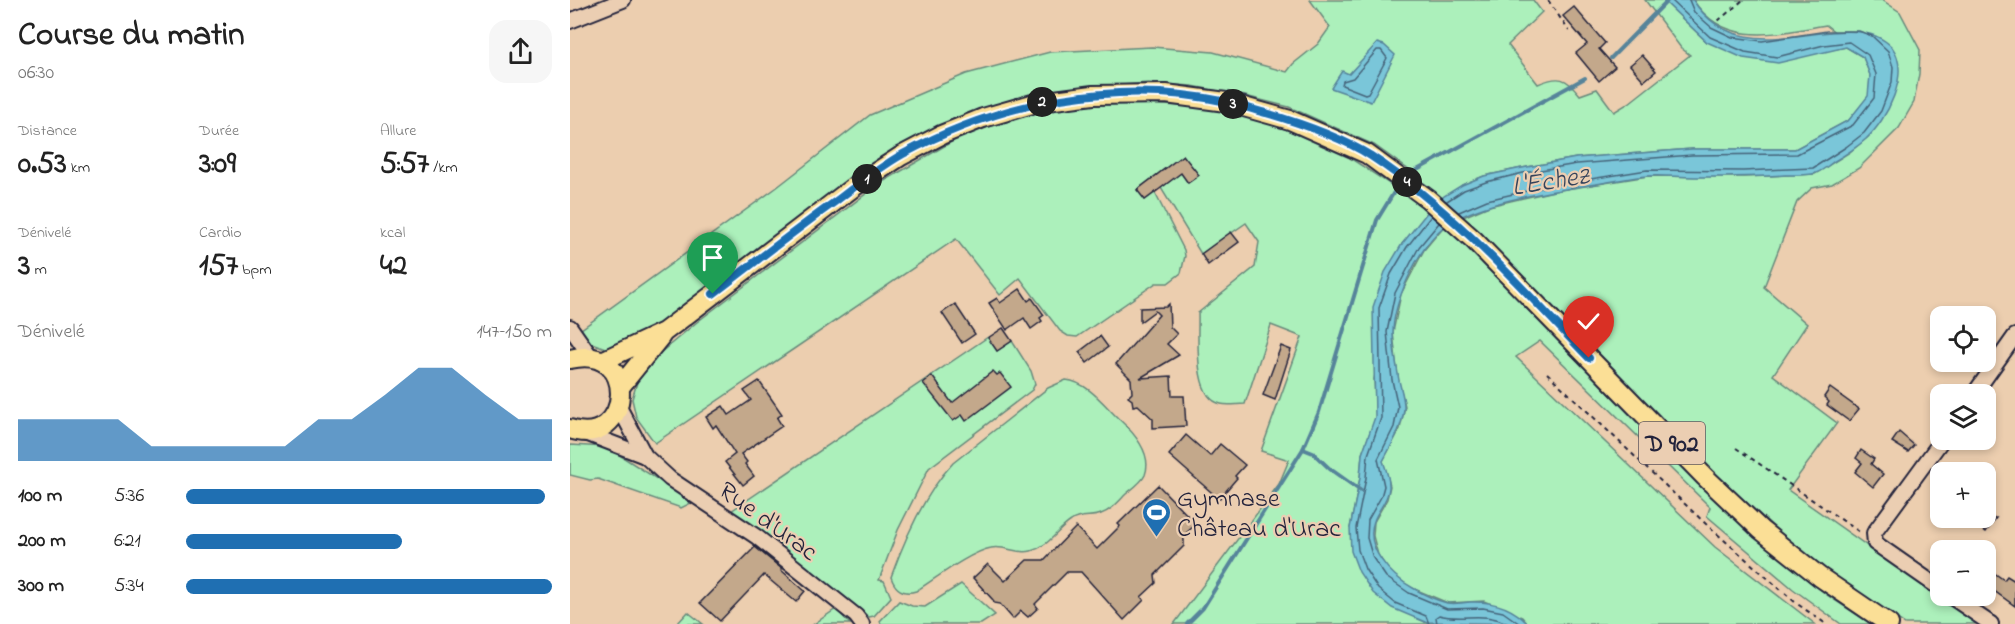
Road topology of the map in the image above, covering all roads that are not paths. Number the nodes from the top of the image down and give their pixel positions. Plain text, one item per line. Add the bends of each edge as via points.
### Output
1 (623, 0) edge
2 (570, 21) edge
3 (570, 327) edge
4 (664, 332) junction
5 (2015, 336) edge
6 (570, 359) edge
7 (596, 359) junction
8 (1981, 384) edge
9 (620, 387) junction
10 (619, 407) junction
11 (576, 430) edge
12 (1935, 450) edge
13 (645, 456) junction
14 (1930, 581) edge
15 (1965, 606) edge
16 (862, 624) edge
17 (1889, 624) edge
18 (1991, 624) edge

1 - 2 street
3 - 7 street
4 - 7 main road, D 902
4 - 9 main road, D 902
4 - 17 main road, D 902 via 811,219 901,156 941,135 1039,102 1094,95 1166,94 1226,102 1297,123 1367,154 1428,199 1474,240 1753,523 1820,577
5 - 8 street
6 - 7 main road
7 - 9 main road via 610,368
9 - 10 main road
10 - 11 main road via 605,425 594,430
10 - 13 street, Rue d'Urac
11 - 13 street, Rue d'Urac
12 - 14 street via 1874,533 1875,543
13 - 16 street, Rue d'Urac via 670,479 757,537
15 - 18 street

